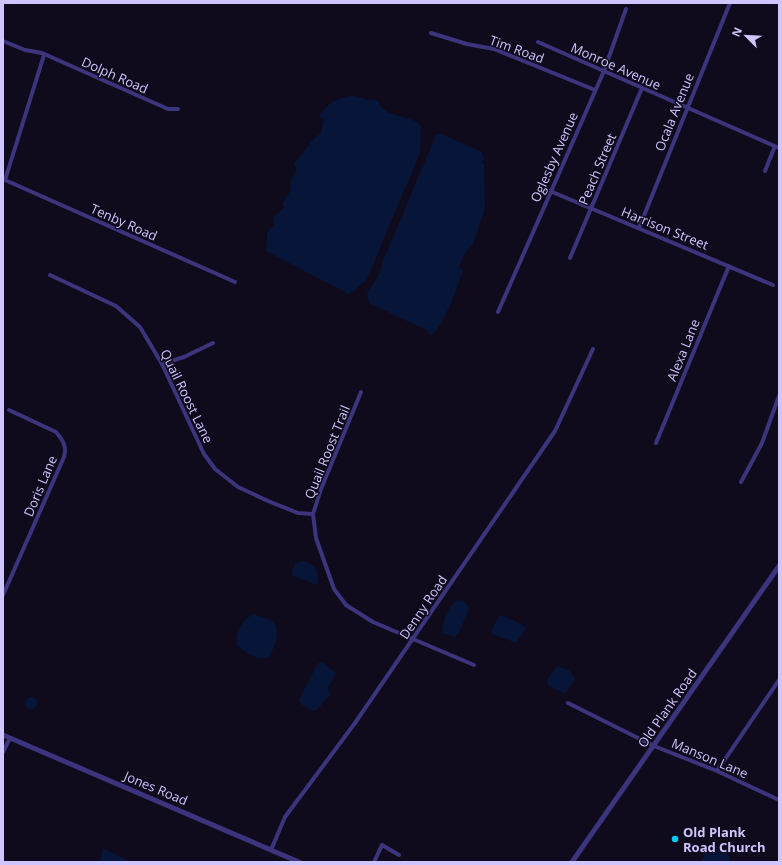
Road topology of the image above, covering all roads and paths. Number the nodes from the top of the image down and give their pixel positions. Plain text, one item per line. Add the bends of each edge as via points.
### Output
1 (730, 3) edge
2 (626, 9) dead end
3 (431, 33) dead end
4 (3, 41) edge
5 (538, 42) dead end
6 (44, 55) junction
7 (604, 71) junction
8 (642, 88) junction
9 (595, 90) junction
10 (686, 108) junction
11 (178, 109) dead end
12 (777, 147) edge
13 (765, 171) dead end
14 (550, 191) junction
15 (591, 209) junction
16 (639, 228) junction
17 (570, 258) dead end
18 (729, 266) junction
19 (50, 275) dead end
20 (235, 282) dead end
21 (773, 285) dead end
22 (498, 312) dead end
23 (213, 343) dead end
24 (593, 349) dead end
25 (162, 364) junction
26 (362, 392) dead end
27 (779, 396) edge
28 (9, 410) dead end
29 (656, 443) dead end
30 (741, 482) dead end
31 (313, 514) junction
32 (779, 566) edge
33 (3, 595) edge
34 (413, 639) junction
35 (474, 665) dead end
36 (779, 680) edge
37 (568, 704) dead end
38 (3, 735) edge
39 (10, 738) junction
40 (654, 746) junction
41 (3, 752) edge
42 (718, 771) junction
43 (779, 800) edge
44 (271, 850) junction
45 (399, 855) dead end
46 (299, 862) edge
47 (374, 862) edge
48 (572, 862) edge

1 - 10 street, Ocala Avenue
2 - 7 street, Oglesby Avenue
3 - 9 street, Tim Road via 494,49
4 - 6 street, Dolph Road
5 - 7 street, Monroe Avenue
6 - 11 street, Dolph Road via 168,109
6 - 20 street, Tenby Road via 5,180
7 - 8 street, Monroe Avenue
7 - 9 street, Oglesby Avenue
8 - 10 street, Monroe Avenue
8 - 15 street, Peach Street
9 - 14 street, Oglesby Avenue
10 - 12 street, Monroe Avenue
10 - 16 street, Ocala Avenue
12 - 13 street
14 - 15 street, Harrison Street
14 - 22 street, Oglesby Avenue
15 - 16 street, Harrison Street
15 - 17 street, Peach Street
16 - 18 street, Harrison Street
18 - 21 street, Harrison Street
18 - 29 street, Alexa Lane
19 - 25 street, Quail Roost Lane via 122,310 143,332
23 - 25 street
24 - 34 street, Denny Road via 555,432
25 - 31 street, Quail Roost Lane via 204,454 215,469 238,487 268,501 298,513
26 - 31 street, Quail Roost Trail
27 - 30 street via 762,442
28 - 33 street, Doris Lane via 56,432 65,448 64,457
31 - 34 street, Quail Roost Trail via 316,538 340,599 357,613
32 - 40 street, Old Plank Road
34 - 35 street
34 - 44 street, Denny Road via 338,748 285,818
36 - 42 street
37 - 40 street, Manson Lane
38 - 39 street, Jones Road
39 - 41 street
39 - 44 street, Jones Road
40 - 42 street, Manson Lane
40 - 48 street, Old Plank Road
42 - 43 street, Manson Lane
44 - 46 street, Jones Road
45 - 47 street via 382,845

